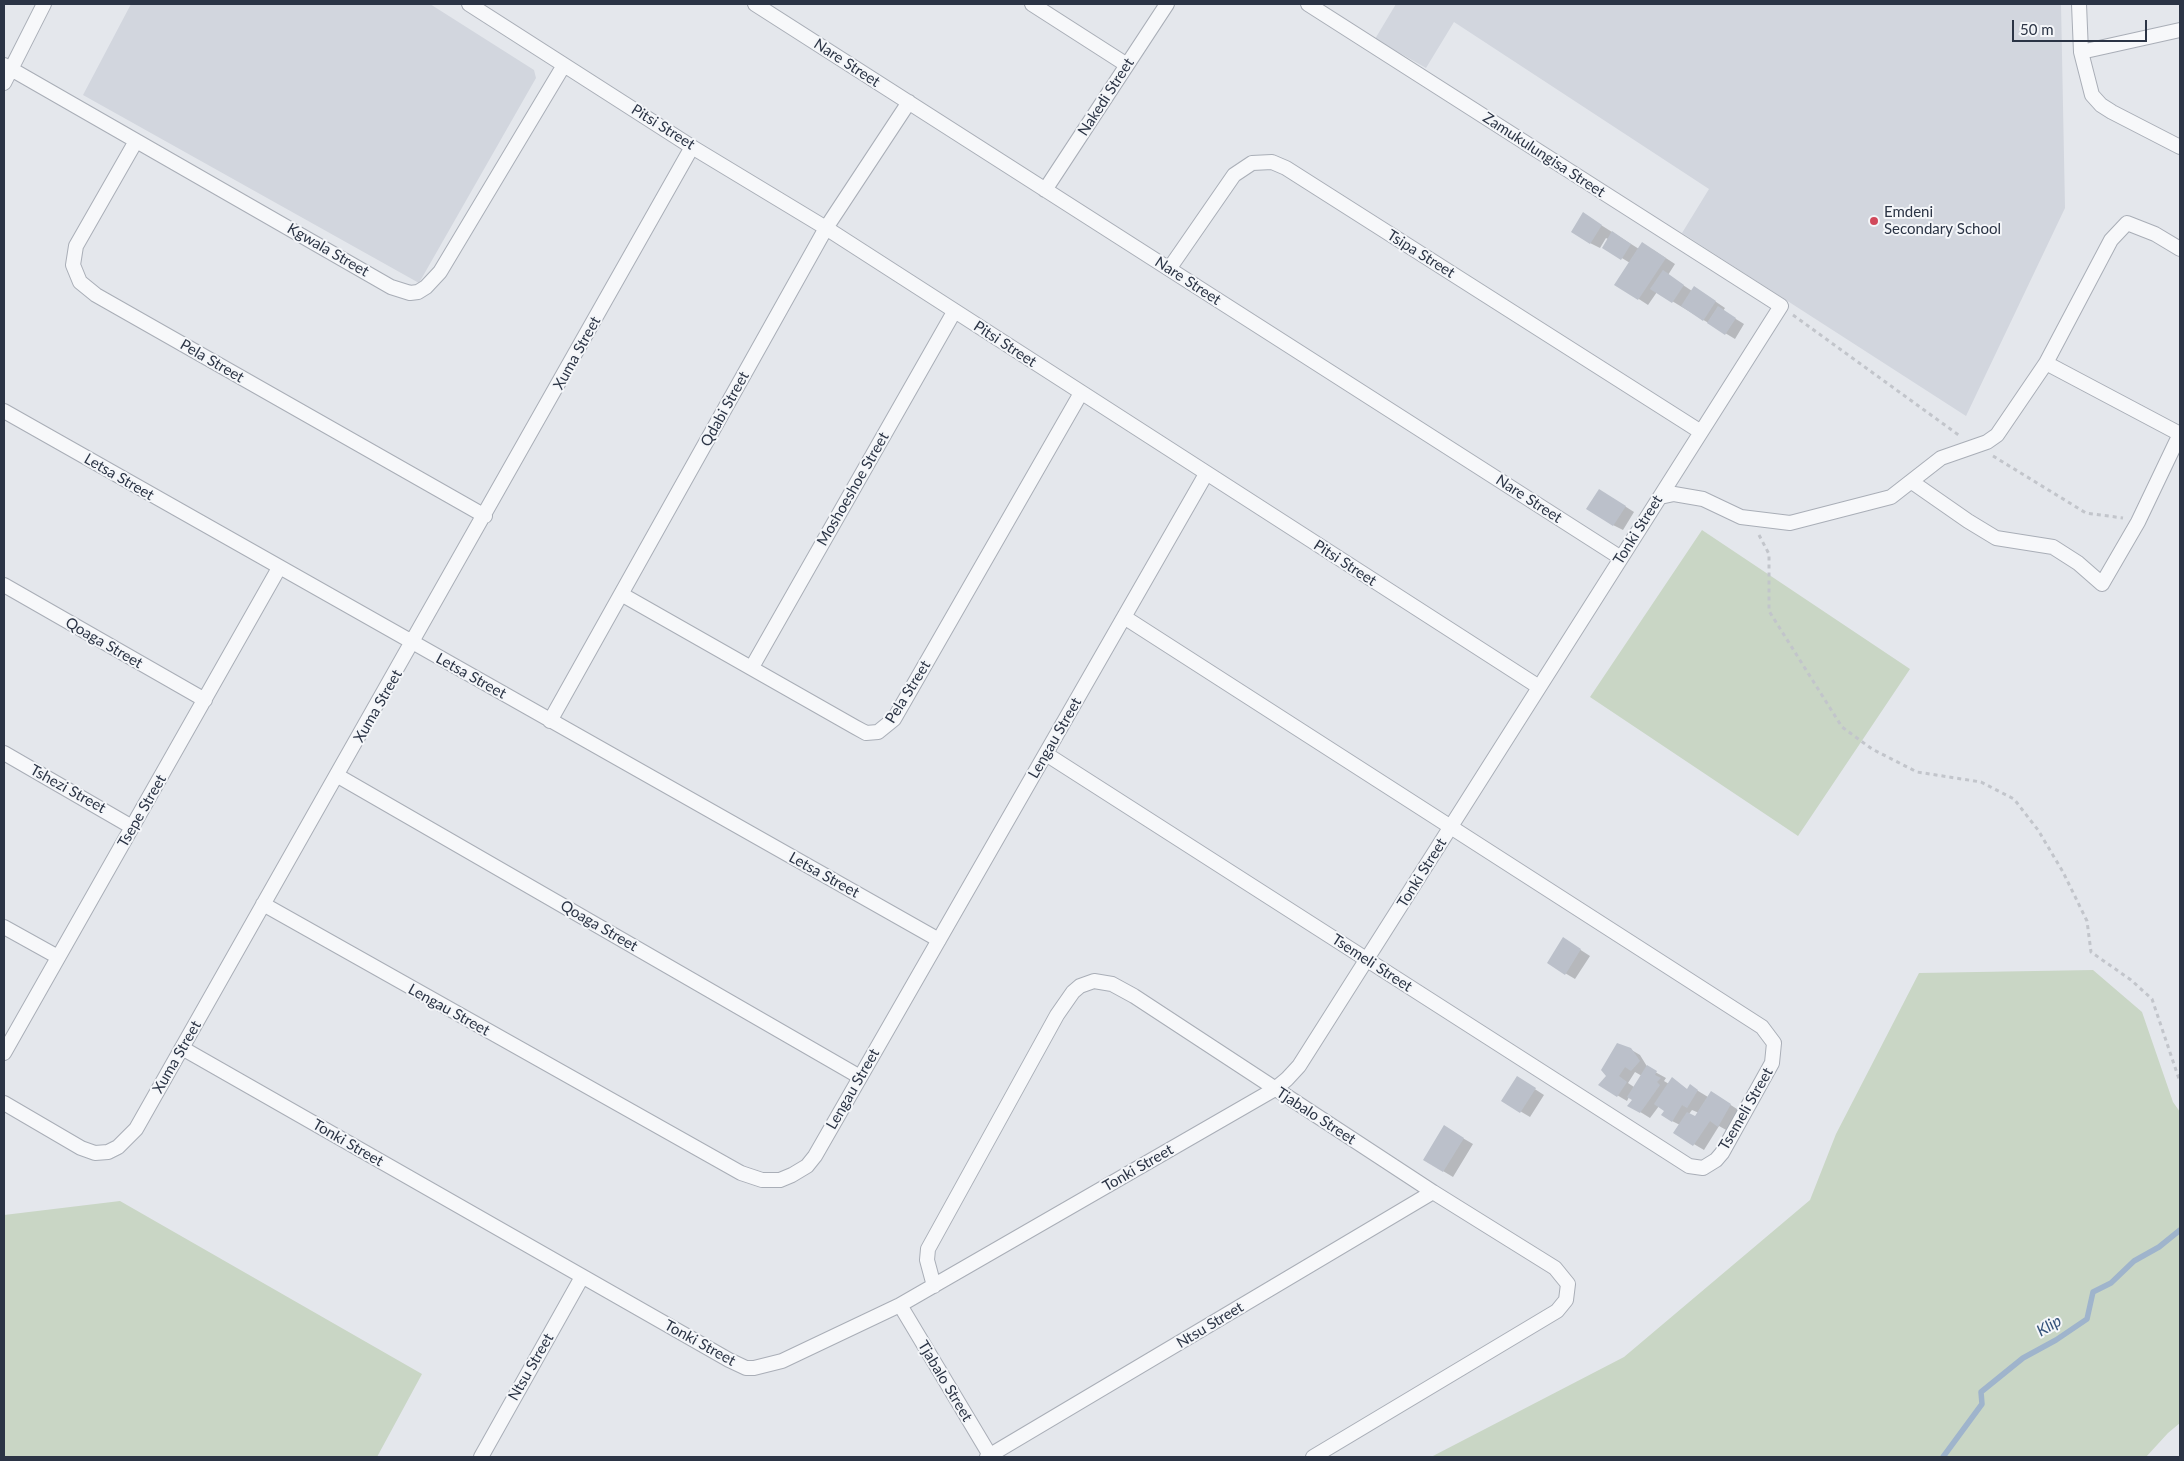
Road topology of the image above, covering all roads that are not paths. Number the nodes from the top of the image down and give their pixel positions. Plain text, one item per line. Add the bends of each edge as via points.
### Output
1 (44, 4) edge
2 (469, 4) edge
3 (755, 4) edge
4 (1032, 4) edge
5 (1167, 4) edge
6 (1308, 4) edge
7 (2079, 4) edge
8 (2180, 30) edge
9 (2081, 52) junction
10 (564, 65) junction
11 (1127, 65) junction
12 (8, 67) edge
13 (4, 83) edge
14 (909, 102) junction
15 (136, 141) junction
16 (692, 146) junction
17 (2180, 147) edge
18 (1045, 190) junction
19 (826, 228) junction
20 (2180, 249) edge
21 (1169, 269) junction
22 (1781, 306) joint
23 (954, 312) junction
24 (2046, 363) junction
25 (1081, 394) junction
26 (4, 411) edge
27 (1701, 432) junction
28 (2180, 434) edge
29 (1206, 474) junction
30 (1912, 482) junction
31 (1660, 497) junction
32 (485, 516) junction
33 (1621, 558) junction
34 (279, 568) junction
35 (4, 585) edge
36 (621, 594) junction
37 (1124, 617) junction
38 (413, 643) junction
39 (752, 667) junction
40 (1539, 687) junction
41 (204, 700) junction
42 (550, 721) junction
43 (4, 753) edge
44 (1046, 754) junction
45 (338, 776) junction
46 (1451, 826) junction
47 (132, 827) junction
48 (263, 904) junction
49 (4, 927) edge
50 (939, 940) junction
51 (58, 957) junction
52 (1367, 959) junction
53 (182, 1048) junction
54 (4, 1053) edge
55 (860, 1077) junction
56 (1275, 1089) junction
57 (4, 1103) edge
58 (1433, 1192) junction
59 (582, 1277) junction
60 (934, 1286) junction
61 (900, 1305) junction
62 (481, 1457) edge
63 (989, 1457) edge
64 (1313, 1457) edge

1 - 12 street
2 - 10 street, Pitsi Street
3 - 14 street, Nare Street
4 - 11 street
5 - 11 street, Nakedi Street
6 - 22 street, Zamukulungisa Street
7 - 9 street
8 - 9 street
9 - 17 street via 2092,95 2101,105
10 - 15 street, Kgwala Street via 440,272 418,292 402,292 391,287
10 - 16 street, Pitsi Street
11 - 18 street, Nakedi Street
12 - 13 street
12 - 15 street, Kgwala Street
14 - 18 street, Nare Street
14 - 19 street, Qdabi Street
15 - 32 street, Pela Street via 76,246 72,265 80,282 104,300
16 - 19 street, Pitsi Street
16 - 32 street, Xuma Street
18 - 21 street, Nare Street
19 - 23 street, Pitsi Street
19 - 36 street, Qdabi Street
20 - 24 street via 2127,223 2111,240
21 - 27 street, Tsipa Street via 1234,175 1252,164 1272,162
21 - 33 street, Nare Street
22 - 27 street, Tonki Street
23 - 25 street, Pitsi Street
23 - 39 street, Moshoeshoe Street
24 - 28 street
24 - 30 street via 1997,435 1987,442 1941,458
25 - 29 street, Pitsi Street
25 - 39 street, Pela Street via 894,719 885,728 866,733
26 - 34 street, Letsa Street
27 - 31 street, Tonki Street
28 - 30 street via 2138,522 2102,584 2078,563 2053,548 1996,538
29 - 37 street, Lengau Street
29 - 40 street, Pitsi Street
30 - 31 street via 1891,497 1790,523 1741,517 1703,499 1674,494
31 - 33 street, Tonki Street
32 - 38 street, Xuma Street
33 - 40 street, Tonki Street
34 - 38 street, Letsa Street
34 - 41 street, Tsepe Street
35 - 41 street, Qoaga Street
36 - 39 street, Pela Street
36 - 42 street, Qdabi Street
37 - 44 street, Lengau Street
37 - 46 street, Tsemeli Street
38 - 42 street, Letsa Street
38 - 45 street, Xuma Street
40 - 46 street, Tonki Street
41 - 47 street, Tsepe Street
42 - 50 street, Letsa Street
43 - 47 street, Tshezi Street
44 - 50 street, Lengau Street
44 - 52 street, Tsemeli Street
45 - 48 street, Xuma Street
45 - 55 street, Qoaga Street
46 - 52 street, Tonki Street
46 - 52 street, Tsemeli Street via 1770,1034 1775,1049 1772,1063 1722,1152 1703,1168 1689,1166
47 - 51 street, Tsepe Street
48 - 53 street, Xuma Street
48 - 55 street, Lengau Street via 755,1179 780,1180 807,1166
49 - 51 street
50 - 55 street, Lengau Street
51 - 54 street, Tsepe Street
52 - 56 street, Tonki Street via 1298,1066
53 - 57 street, Xuma Street via 136,1129 108,1152 95,1153 81,1148
53 - 59 street, Tonki Street
56 - 58 street, Tjabalo Street
56 - 60 street, Tonki Street
56 - 60 street, Tjabalo Street via 1122,989 1094,980 1080,986 1057,1015 928,1249 927,1260
58 - 63 street, Ntsu Street
58 - 64 street, Tjabalo Street via 1555,1268 1568,1284 1566,1300 1557,1312
59 - 61 street, Tonki Street via 738,1365 754,1368 782,1361
59 - 62 street, Ntsu Street
60 - 61 street, Tonki Street
61 - 63 street, Tjabalo Street

